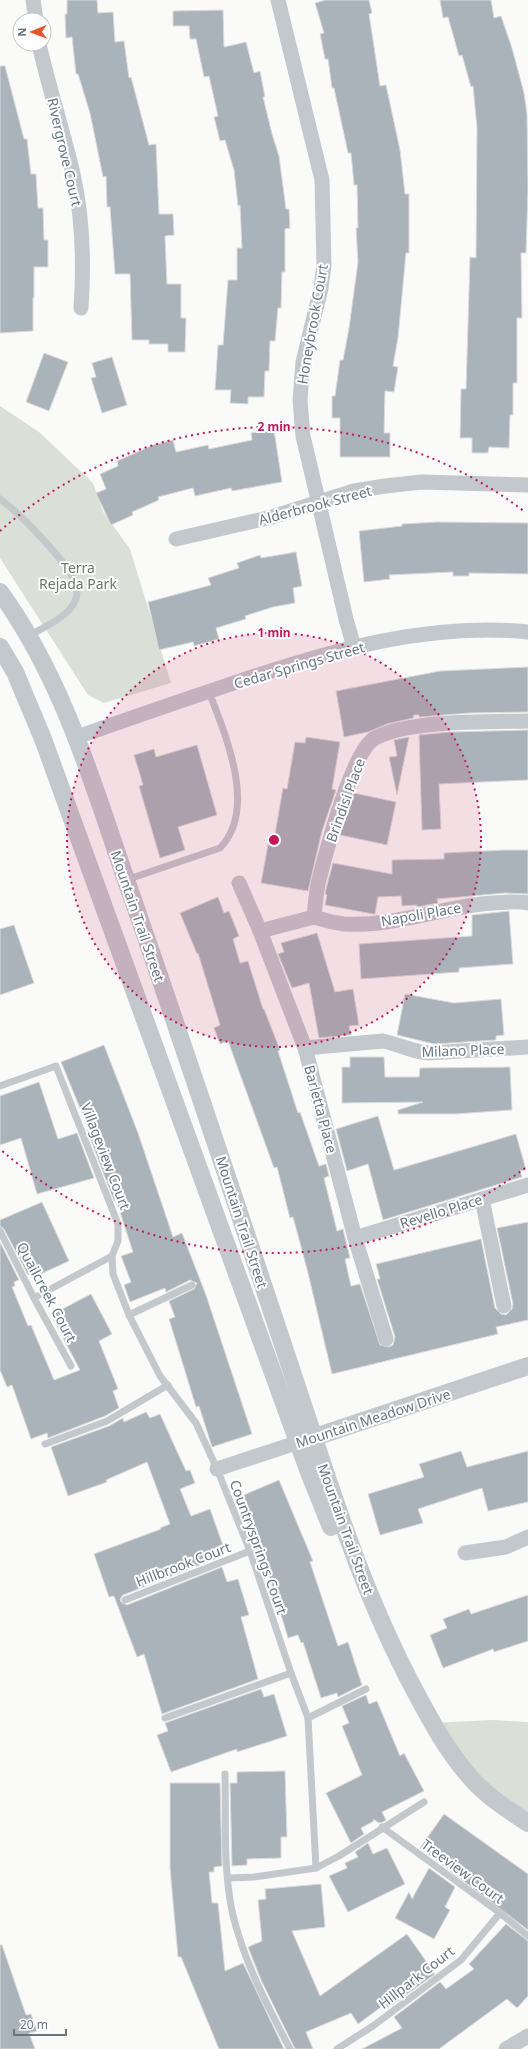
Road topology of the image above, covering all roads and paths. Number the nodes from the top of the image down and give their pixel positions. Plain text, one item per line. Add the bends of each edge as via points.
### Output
1 (33, 0) edge
2 (278, 0) edge
3 (35, 12) edge
4 (41, 52) edge
5 (81, 308) dead end
6 (528, 485) edge
7 (0, 499) edge
8 (320, 503) junction
9 (176, 539) dead end
10 (0, 592) edge
11 (528, 632) edge
12 (29, 636) junction
13 (354, 646) junction
14 (0, 647) edge
15 (209, 692) junction
16 (528, 721) edge
17 (77, 737) junction
18 (126, 880) junction
19 (239, 884) dead end
20 (528, 904) edge
21 (314, 917) junction
22 (260, 931) junction
23 (528, 1046) edge
24 (305, 1048) junction
25 (0, 1086) edge
26 (528, 1185) edge
27 (482, 1199) junction
28 (0, 1231) edge
29 (355, 1238) junction
30 (112, 1256) junction
31 (192, 1286) dead end
32 (34, 1298) junction
33 (504, 1306) dead end
34 (129, 1315) junction
35 (386, 1339) dead end
36 (71, 1366) dead end
37 (528, 1366) edge
38 (168, 1385) junction
39 (306, 1440) junction
40 (46, 1444) dead end
41 (217, 1469) junction
42 (528, 1537) edge
43 (250, 1551) junction
44 (465, 1553) dead end
45 (125, 1600) dead end
46 (291, 1674) junction
47 (366, 1689) dead end
48 (164, 1718) dead end
49 (308, 1718) junction
50 (225, 1774) dead end
51 (424, 1802) dead end
52 (528, 1823) edge
53 (382, 1827) junction
54 (528, 1835) edge
55 (316, 1868) junction
56 (228, 1878) junction
57 (500, 1913) junction
58 (528, 1936) edge
59 (528, 2036) edge
60 (290, 2049) edge
61 (337, 2049) edge
62 (506, 2049) edge

1 - 3 street
2 - 8 street, Honeybrook Court via 323,186 324,265 303,362 300,400 303,436
4 - 5 street, Rivergrove Court via 78,203 84,273
6 - 8 street, Alderbrook Street via 422,482 354,492
7 - 12 lane via 14,509 67,567 77,584 75,602 65,613
8 - 9 street, Alderbrook Street
8 - 13 street, Honeybrook Court
10 - 12 street, Mountain Trail Street
11 - 13 street, Cedar Springs Street via 456,630
12 - 17 street, Mountain Trail Street via 53,681
13 - 15 street, Cedar Springs Street
14 - 39 street, Mountain Trail Street via 15,672 43,739
15 - 17 street, Cedar Springs Street
15 - 18 lane via 228,743 237,781 236,820 228,841 220,848
16 - 21 street, Brindisi Place via 438,724 397,730 373,739 363,751 348,784 318,885
17 - 18 street, Mountain Trail Street
18 - 39 street, Mountain Trail Street
19 - 22 street, Barletta Place
20 - 21 street, Napoli Place via 499,902 469,905 359,924 343,924
21 - 22 street
22 - 24 street, Barletta Place
23 - 24 street, Milano Place via 428,1053 418,1053 383,1042
24 - 29 street, Barletta Place
25 - 30 lane, Villageview Court via 56,1066 118,1224 118,1241
26 - 27 street, Revello Place
27 - 29 street, Revello Place
27 - 33 street
28 - 32 lane, Quailcreek Court
29 - 35 street, Barletta Place
30 - 32 lane
30 - 34 lane, Countrysprings Court via 113,1274
31 - 34 lane
32 - 36 lane, Quailcreek Court
34 - 38 lane, Countrysprings Court via 160,1376
37 - 39 street, Mountain Meadow Drive
38 - 40 lane via 107,1421
38 - 41 lane, Countrysprings Court via 196,1423
39 - 41 street, Mountain Meadow Drive
39 - 52 street, Mountain Trail Street via 395,1654 432,1723 449,1751 471,1778 493,1800
39 - 54 street, Mountain Trail Street via 310,1475 375,1633 402,1690 426,1731 469,1792 498,1816
41 - 43 lane, Countrysprings Court
42 - 44 street via 506,1547
43 - 45 lane, Hillbrook Court
43 - 46 lane, Countrysprings Court
46 - 48 lane
46 - 49 lane, Countrysprings Court
47 - 49 lane
49 - 55 lane, Countrysprings Court
50 - 56 lane
51 - 53 lane
53 - 55 lane
53 - 57 lane, Treeview Court
55 - 56 lane
56 - 60 lane via 232,1911 242,1946 263,1996
57 - 58 lane, Treeview Court
57 - 61 lane, Hillpark Court via 461,1960 373,2026
59 - 62 street

